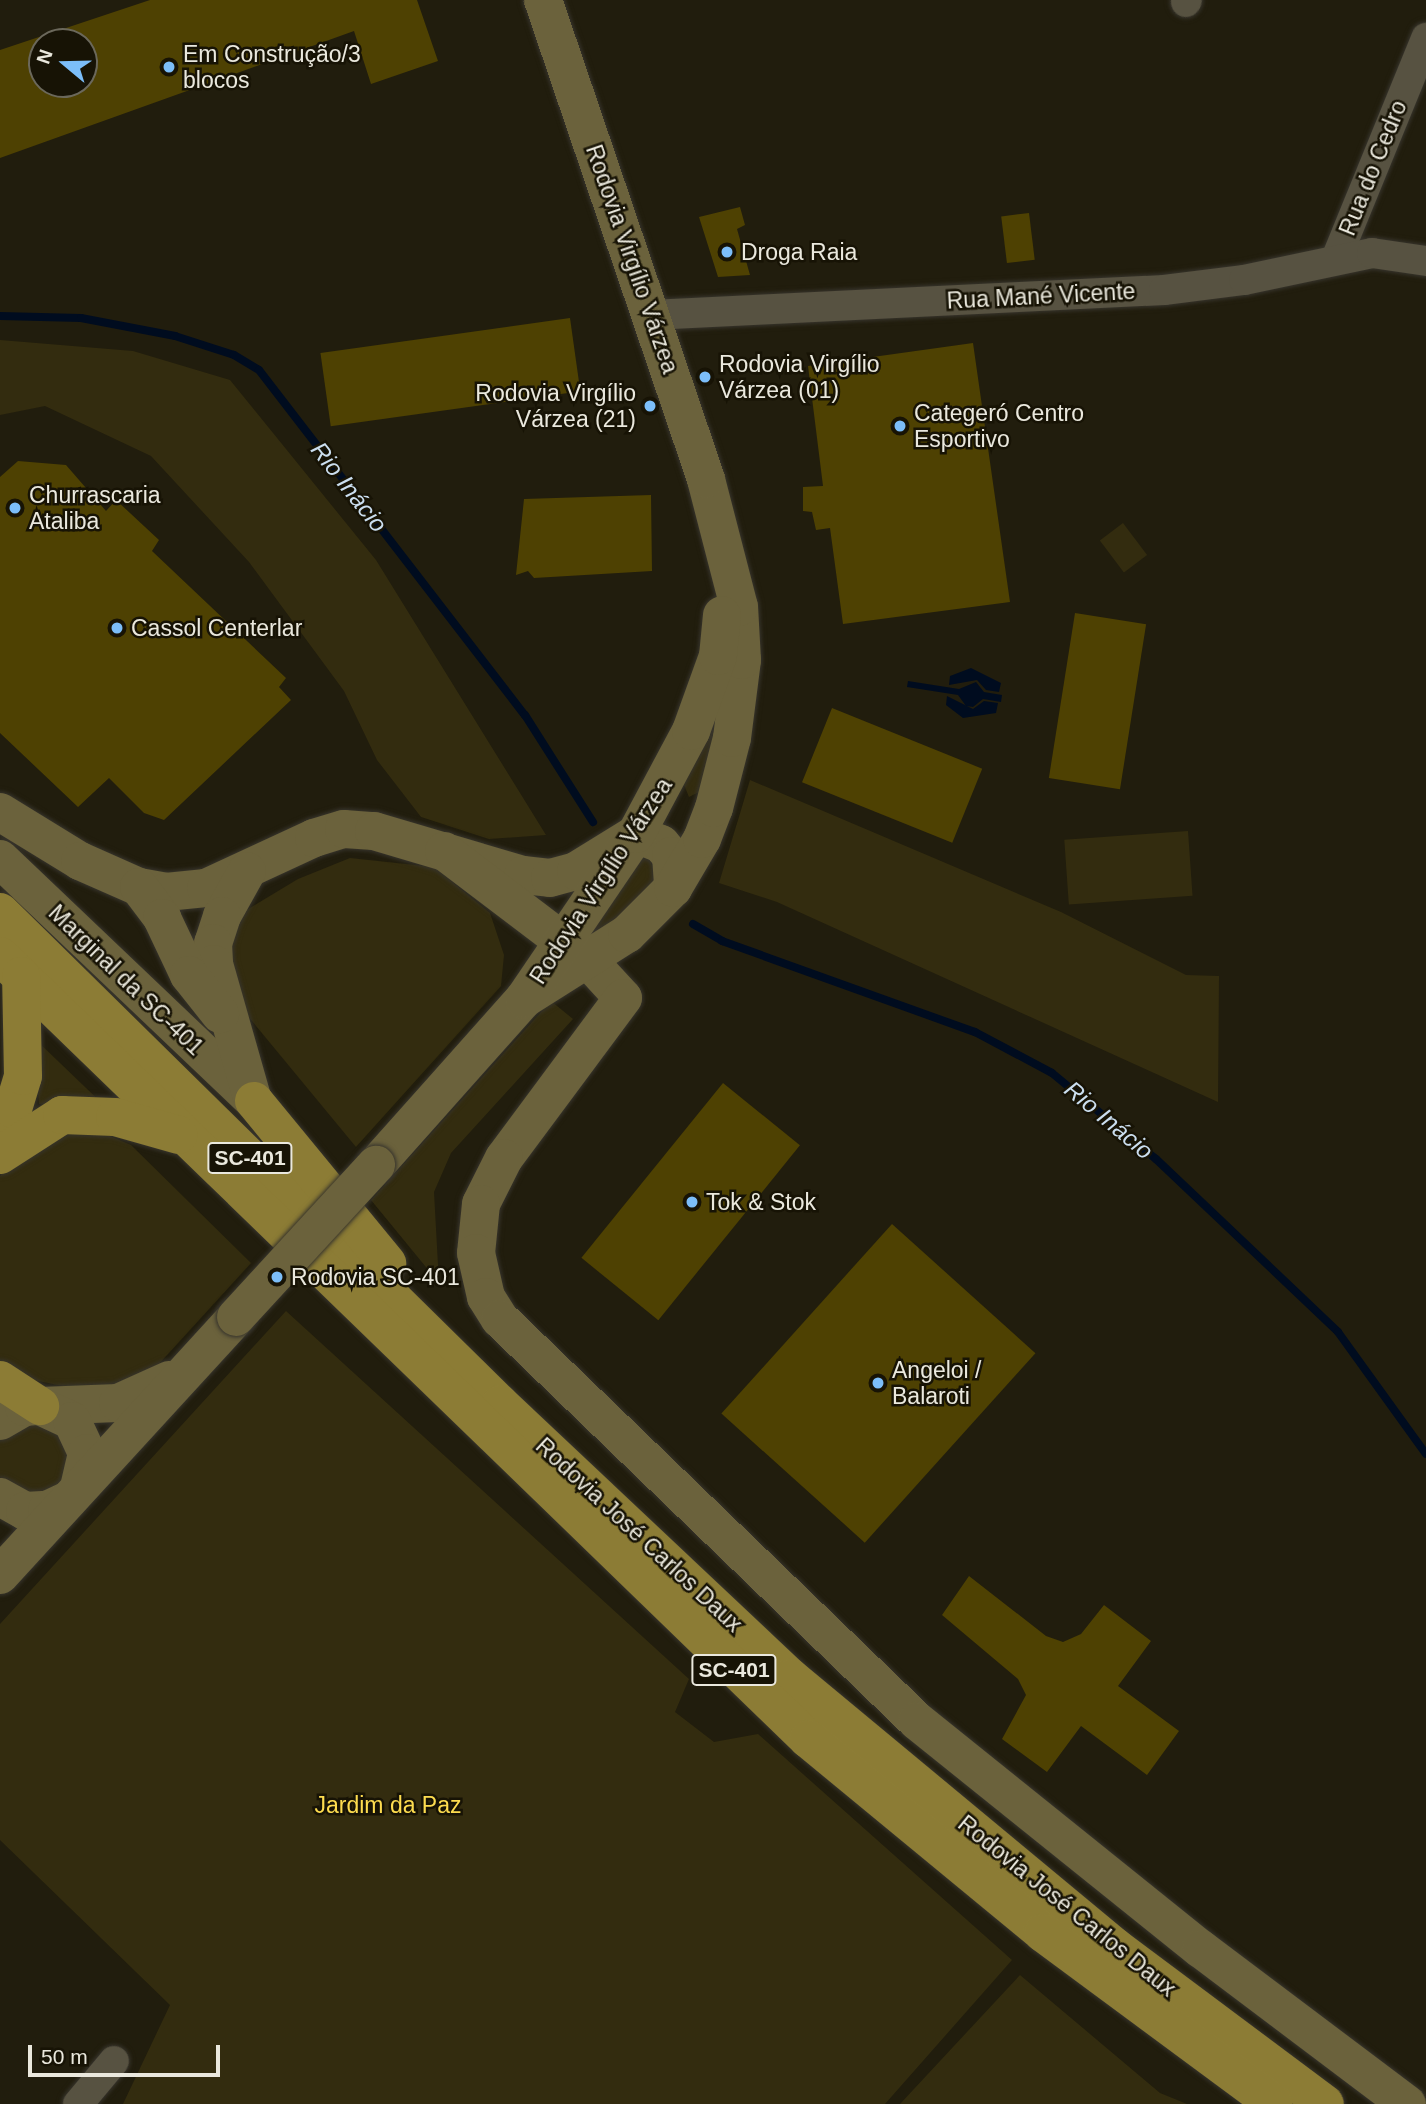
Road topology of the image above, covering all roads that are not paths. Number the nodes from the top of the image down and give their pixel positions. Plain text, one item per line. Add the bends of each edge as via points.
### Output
1 (543, 0) edge
2 (1426, 38) edge
3 (1336, 259) junction
4 (1426, 261) edge
5 (651, 315) junction
6 (717, 519) junction
7 (671, 771) junction
8 (714, 808) junction
9 (0, 812) edge
10 (636, 834) junction
11 (444, 852) junction
12 (0, 859) edge
13 (247, 871) junction
14 (139, 887) junction
15 (673, 888) junction
16 (519, 911) junction
17 (0, 912) edge
18 (576, 952) junction
19 (11, 966) edge
20 (533, 986) junction
21 (229, 1025) junction
22 (254, 1101) junction
23 (0, 1125) edge
24 (184, 1137) junction
25 (0, 1155) edge
26 (186, 1371) junction
27 (0, 1380) edge
28 (500, 1404) junction
29 (40, 1406) junction
30 (0, 1421) edge
31 (74, 1494) junction
32 (0, 1497) edge
33 (0, 1575) edge
34 (114, 2061) dead end
35 (78, 2104) edge
36 (1274, 2104) edge
37 (1325, 2104) edge
38 (1407, 2104) edge

1 - 5 main road, Rodovia Virgílio Várzea
2 - 3 street, Rua do Cedro
3 - 4 street, Rua Mané Vicente via 1393,253
3 - 5 street, Rua Mané Vicente via 1244,280 1164,289
5 - 6 main road, Rodovia Virgílio Várzea
6 - 7 main road, Rodovia Virgílio Várzea via 722,617 718,656
6 - 8 main road, Rodovia Virgílio Várzea via 739,607 742,660 732,738
7 - 8 main road via 674,800 699,811
7 - 10 main road, Rodovia Virgílio Várzea
8 - 15 main road, Rodovia Virgílio Várzea
9 - 14 main road via 80,861
10 - 11 main road via 576,871 550,878 523,875
10 - 15 main road via 661,844 671,856
10 - 18 main road, Rodovia Virgílio Várzea
11 - 13 main road via 374,831 344,829 314,838
11 - 16 main road
12 - 22 main road, Marginal da SC-401
13 - 14 main road via 183,892
13 - 21 main road via 213,943
14 - 21 main road via 166,926 189,975
15 - 18 main road, Rodovia Virgílio Várzea via 627,934
16 - 18 main road
16 - 20 main road via 531,930
17 - 28 highway, Rodovia José Carlos Daux / SC-401
18 - 20 main road, Rodovia Virgílio Várzea
18 - 38 main road via 623,998 503,1158 481,1204 476,1253 486,1297 500,1319 917,1721 1201,1949
19 - 23 highway via 23,1076 13,1109
19 - 24 highway, Rodovia José Carlos Daux / SC-401
20 - 26 main road, Rodovia Virgílio Várzea, bridge
21 - 22 main road
22 - 28 highway
24 - 25 highway via 115,1117 62,1115
24 - 36 highway, Rodovia José Carlos Daux / SC-401 via 808,1739 1043,1933
26 - 29 main road via 118,1403
26 - 31 main road, Rodovia Virgílio Várzea
27 - 29 highway
28 - 37 highway, Rodovia José Carlos Daux / SC-401 via 725,1618 877,1752 1115,1947
29 - 30 main road via 24,1407
29 - 31 main road via 72,1421 82,1436 87,1453
31 - 32 main road via 47,1510 25,1511
31 - 33 main road, Rodovia Virgílio Várzea
34 - 35 street

